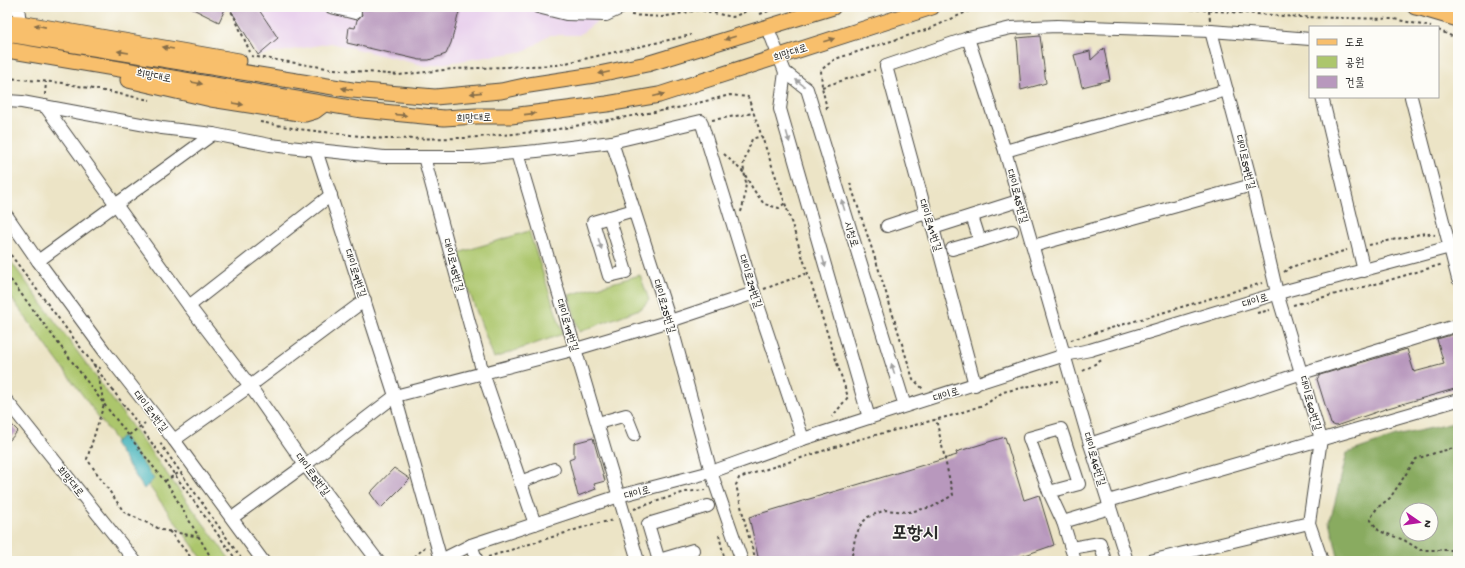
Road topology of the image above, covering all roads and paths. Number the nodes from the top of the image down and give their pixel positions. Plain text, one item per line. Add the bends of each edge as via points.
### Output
1 (11, 7) edge
2 (18, 7) edge
3 (228, 7) edge
4 (331, 7) edge
5 (538, 7) edge
6 (780, 7) edge
7 (833, 7) edge
8 (932, 7) edge
9 (986, 7) edge
10 (1161, 7) edge
11 (1415, 7) edge
12 (621, 9) edge
13 (7, 10) edge
14 (355, 13) dead end
15 (1458, 19) edge
16 (762, 21) junction
17 (13, 22) edge
18 (1426, 26) edge
19 (1439, 30) edge
20 (1211, 31) junction
21 (7, 34) edge
22 (692, 35) dead end
23 (968, 38) junction
24 (1458, 39) edge
25 (1309, 41) edge
26 (7, 50) edge
27 (246, 55) dead end
28 (252, 56) junction
29 (778, 56) junction
30 (7, 60) edge
31 (886, 66) junction
32 (785, 72) junction
33 (327, 85) junction
34 (822, 88) junction
35 (1227, 90) junction
36 (748, 97) dead end
37 (1322, 98) edge
38 (1412, 98) edge
39 (7, 101) edge
40 (323, 105) junction
41 (44, 106) junction
42 (754, 113) junction
43 (828, 116) dead end
44 (701, 121) junction
45 (213, 134) junction
46 (761, 136) junction
47 (612, 142) junction
48 (710, 149) junction
49 (316, 150) junction
50 (1005, 151) junction
51 (517, 153) junction
52 (424, 157) junction
53 (744, 173) junction
54 (849, 182) dead end
55 (1252, 185) junction
56 (331, 195) junction
57 (1018, 201) junction
58 (785, 203) junction
59 (116, 205) junction
60 (634, 210) junction
61 (926, 213) junction
62 (7, 216) edge
63 (972, 216) junction
64 (609, 217) dead end
65 (732, 220) junction
66 (887, 226) dead end
67 (933, 228) junction
68 (1012, 231) dead end
69 (1436, 235) dead end
70 (980, 241) junction
71 (1368, 245) dead end
72 (1033, 246) junction
73 (1454, 248) edge
74 (952, 249) dead end
75 (7, 250) edge
76 (1350, 250) dead end
77 (38, 261) junction
78 (1444, 263) dead end
79 (1364, 271) junction
80 (808, 273) junction
81 (1283, 273) dead end
82 (7, 275) edge
83 (1458, 279) edge
84 (1264, 283) dead end
85 (754, 293) junction
86 (1277, 293) junction
87 (365, 300) junction
88 (1292, 305) dead end
89 (189, 306) junction
90 (670, 321) junction
91 (1458, 325) edge
92 (1069, 341) dead end
93 (576, 348) junction
94 (1065, 356) junction
95 (92, 364) junction
96 (97, 370) junction
97 (108, 373) dead end
98 (484, 373) junction
99 (1302, 373) junction
100 (913, 378) dead end
101 (1060, 381) dead end
102 (975, 385) junction
103 (250, 386) junction
104 (395, 396) junction
105 (1458, 400) edge
106 (7, 401) edge
107 (104, 404) junction
108 (905, 406) junction
109 (869, 418) junction
110 (936, 419) junction
111 (826, 420) dead end
112 (145, 423) dead end
113 (598, 423) junction
114 (140, 427) junction
115 (129, 435) junction
116 (634, 435) dead end
117 (804, 439) junction
118 (1321, 439) junction
119 (174, 440) junction
120 (1090, 444) junction
121 (1458, 448) edge
122 (305, 465) junction
123 (554, 469) dead end
124 (180, 472) dead end
125 (711, 472) junction
126 (174, 475) junction
127 (165, 481) junction
128 (520, 482) junction
129 (706, 490) dead end
130 (1049, 492) junction
131 (619, 496) junction
132 (1109, 504) junction
133 (708, 506) dead end
134 (634, 514) dead end
135 (232, 518) junction
136 (619, 519) dead end
137 (1063, 522) junction
138 (1309, 523) junction
139 (535, 524) junction
140 (169, 531) junction
141 (200, 537) junction
142 (426, 540) dead end
143 (470, 545) junction
144 (1071, 548) junction
145 (693, 550) dead end
146 (1458, 550) edge
147 (440, 560) edge
148 (480, 560) edge
149 (135, 561) edge
150 (194, 561) edge
151 (213, 561) edge
152 (237, 561) edge
153 (263, 561) edge
154 (378, 561) edge
155 (410, 561) edge
156 (638, 561) edge
157 (659, 561) edge
158 (742, 561) edge
159 (756, 561) edge
160 (851, 561) edge
161 (1075, 561) edge
162 (1105, 561) edge
163 (1127, 561) edge
164 (1150, 561) edge
165 (1322, 561) edge

1 - 13 street
2 - 17 street
3 - 28 path
4 - 14 street
5 - 12 street via 566,14 606,15
6 - 12 path via 756,7 733,17 699,10 662,17 632,16
6 - 16 path
7 - 16 main road, 희망대로
29 -> 8 main road, 희망대로
9 - 34 path via 971,10 929,29 835,59 820,70
10 - 18 path via 1298,17 1394,19
11 - 15 main road
16 - 29 street, 시청로
16 -> 33 main road, 희망대로 via 647,64 501,91 434,98
33 -> 17 main road via 304,72
19 - 24 path
20 - 23 street via 1057,26 1012,28
20 - 25 street
20 - 35 street, 대이로59번길
33 -> 21 main road, 희망대로
22 - 28 path via 557,65 453,68 399,75 333,69
23 - 31 street
23 - 50 street, 대이로45번길
26 -> 40 main road, 희망대로
27 - 28 path
29 - 32 street, 시청로
40 -> 29 main road, 희망대로 via 444,118 518,116 660,95
30 -> 40 main road via 57,64 211,99 304,114
31 - 34 path
31 - 61 street, 대이로41번길
108 -> 32 street, 시청로 via 807,89
32 -> 109 street via 780,109
34 - 43 path
35 - 50 street
35 - 55 street, 대이로59번길
36 - 42 path
37 - 79 street
38 - 73 street
39 - 41 street
41 - 45 street via 162,128
41 - 59 street, 대이로5번길
42 - 44 path
42 - 46 path
44 - 47 street
44 - 48 street, 대이로29번길
45 - 49 street via 270,145
45 - 59 street
46 - 53 path via 752,139 743,165
46 - 58 path
47 - 51 street
47 - 60 street, 대이로25번길
48 - 53 path via 721,152
48 - 65 street, 대이로29번길
49 - 52 street via 384,157
49 - 56 street, 대이로9번길
50 - 57 street, 대이로45번길
51 - 52 street via 471,157
51 - 93 street, 대이로19번길
52 - 98 street, 대이로15번길
53 - 58 path via 764,204 779,208
53 - 65 path via 744,201 740,215
54 - 100 path
55 - 72 street
55 - 86 street, 대이로59번길
56 - 87 street, 대이로9번길
56 - 89 street
57 - 63 street
57 - 72 street, 대이로45번길
58 - 80 path
59 - 77 street
59 - 89 street, 대이로5번길
60 - 64 street
60 - 90 street, 대이로25번길
61 - 66 street
61 - 67 street, 대이로41번길
62 - 77 street, 대이로1번길
63 - 67 street
63 - 70 street
65 - 85 street, 대이로29번길
67 - 102 street, 대이로41번길
68 - 70 street
69 - 71 path via 1425,233
70 - 74 street
72 - 94 street, 대이로45번길
73 - 79 street, 대이로
73 - 83 street
75 - 95 path
76 - 81 path via 1291,267
77 - 119 street, 대이로1번길
78 - 88 path via 1383,282
79 - 86 street, 대이로
80 - 85 path
80 - 111 path via 848,397 833,416
82 - 107 path
84 - 92 path
85 - 90 street
85 - 117 street, 대이로29번길
86 - 94 street, 대이로
86 - 99 street, 대이로60번길
87 - 103 street
87 - 104 street, 대이로9번길
89 - 103 street, 대이로5번길
90 - 93 street
90 - 125 street, 대이로25번길
91 - 99 street
93 - 98 street
93 - 113 street, 대이로19번길
94 - 102 street, 대이로
94 - 120 street, 대이로46번길
95 - 96 path
95 - 97 path
96 - 107 path
96 - 114 path
98 - 104 street
98 - 128 street, 대이로15번길
99 - 118 street, 대이로60번길
99 - 120 street
101 - 110 path via 1003,392 986,404
102 - 108 street, 대이로
103 - 119 street
103 - 122 street, 대이로5번길
104 - 122 street
104 - 147 street, 대이로9번길
105 - 118 street
106 - 149 street, 희망대로
107 - 115 path
107 - 140 path via 87,459 124,512
108 - 109 street, 대이로
109 - 117 street, 대이로
110 - 159 path via 860,439 739,478 736,486
110 - 160 path via 953,495 932,507 909,512 885,510 868,517 861,524 855,538
112 - 114 path
113 - 116 street via 626,415
113 - 131 street, 대이로19번길
114 - 115 path
114 - 126 path
115 - 127 path
117 - 125 street, 대이로
118 - 132 street
118 - 138 street, 대이로60번길
119 - 135 street, 대이로1번길
120 - 132 street, 대이로46번길
121 - 146 path via 1416,459 1390,498 1377,508 1370,519 1379,531 1404,540 1420,550
122 - 135 street
122 - 154 street, 대이로5번길
123 - 128 street
124 - 126 path
125 - 131 street, 대이로
125 - 158 street, 대이로25번길
126 - 127 path
126 - 152 path
127 - 141 path
128 - 139 street, 대이로15번길
129 - 134 path via 685,492 634,509
130 - 130 street via 1079,484 1061,430 1029,438
130 - 137 street
131 - 139 street, 대이로
131 - 156 street, 대이로19번길
132 - 137 street
132 - 163 street, 대이로46번길
133 - 157 street via 648,524
135 - 153 street, 대이로1번길
136 - 148 path via 594,524
137 - 144 street
138 - 164 street
138 - 165 street, 대이로60번길
139 - 143 street, 대이로
140 - 141 path
140 - 150 path
141 - 151 path
142 - 155 path via 425,547
143 - 147 street, 대이로
143 - 148 street
144 - 161 street
144 - 162 street via 1100,543
145 - 157 street

